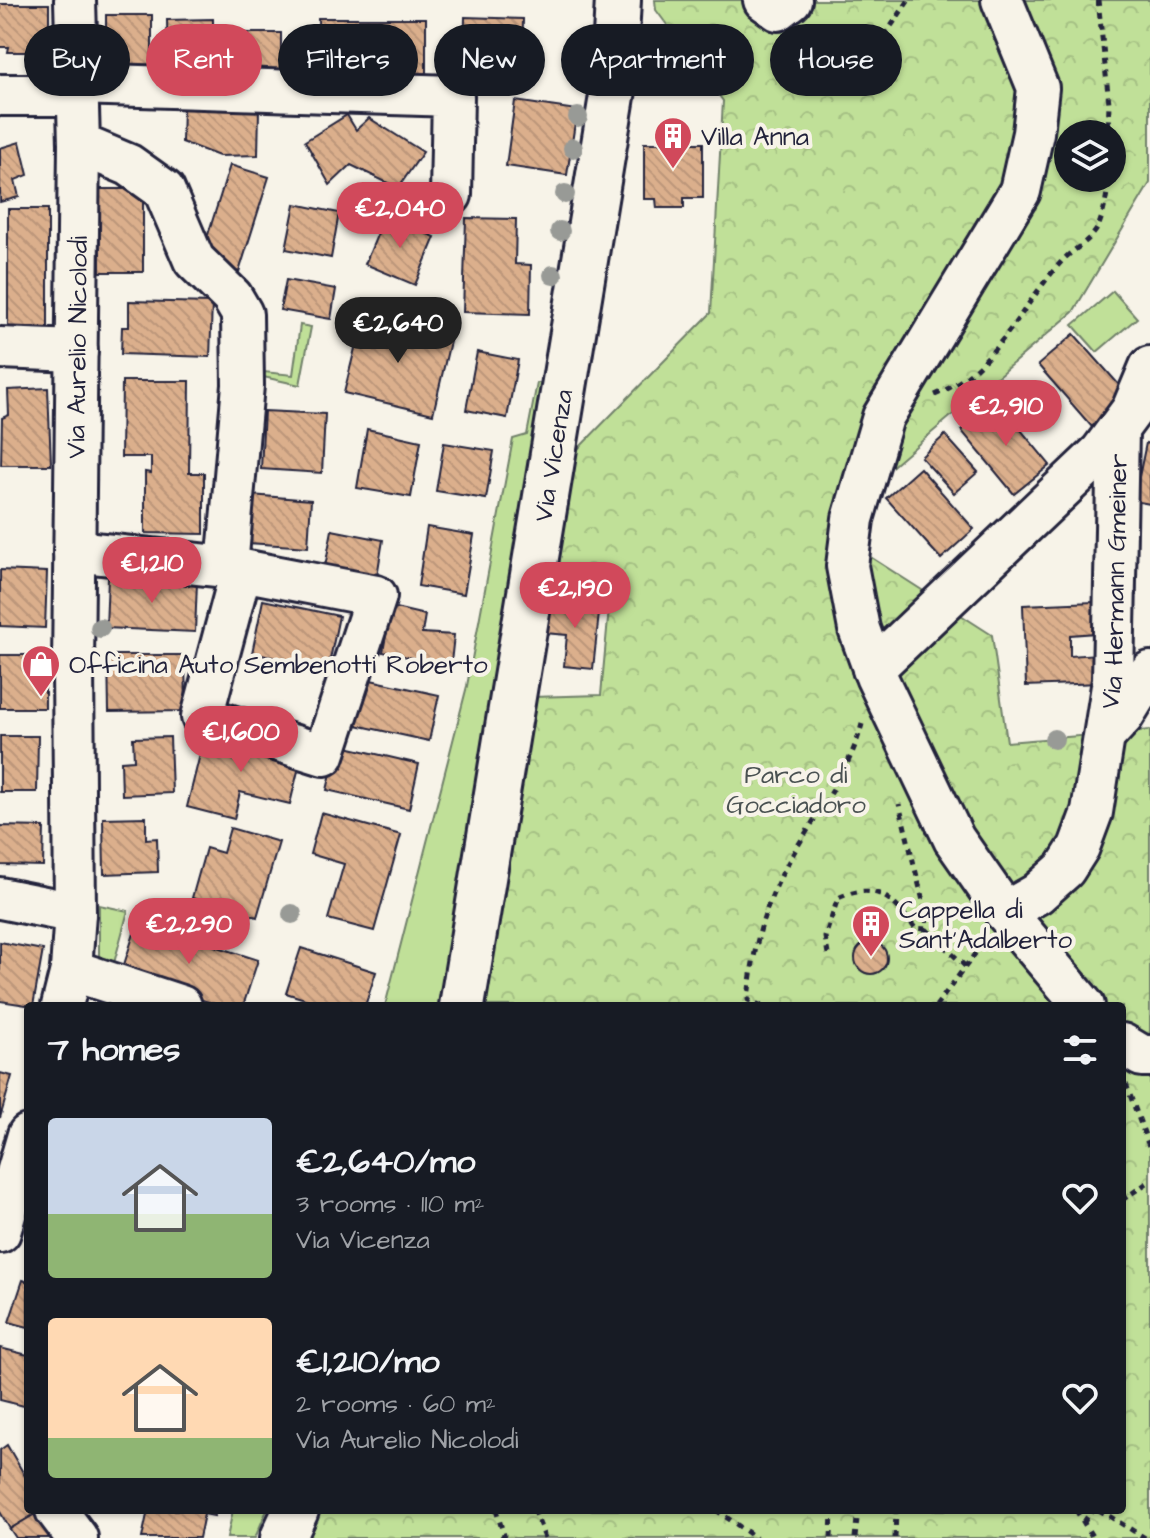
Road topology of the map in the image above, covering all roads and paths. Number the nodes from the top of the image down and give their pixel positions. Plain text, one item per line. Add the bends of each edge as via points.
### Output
1 (75, 0) edge
2 (618, 0) edge
3 (764, 0) edge
4 (909, 0) edge
5 (1002, 0) edge
6 (1098, 0) edge
7 (797, 16) edge
8 (76, 24) edge
9 (130, 91) edge
10 (24, 93) edge
11 (0, 95) edge
12 (78, 96) edge
13 (1107, 120) edge
14 (79, 144) junction
15 (1105, 192) edge
16 (451, 195) dead end
17 (0, 348) edge
18 (77, 351) junction
19 (1150, 367) edge
20 (883, 417) junction
21 (1118, 430) junction
22 (74, 551) junction
23 (227, 567) junction
24 (1150, 672) edge
25 (874, 673) junction
26 (1105, 734) junction
27 (897, 798) dead end
28 (0, 898) edge
29 (1005, 912) junction
30 (75, 913) junction
31 (926, 929) junction
32 (828, 954) dead end
33 (967, 967) junction
34 (66, 988) edge
35 (748, 1000) joint
36 (155, 1002) edge
37 (463, 1002) edge
38 (752, 1002) edge
39 (939, 1002) edge
40 (1081, 1002) edge
41 (1126, 1046) edge
42 (1150, 1056) edge
43 (1126, 1083) edge
44 (1150, 1149) edge
45 (24, 1164) edge
46 (1150, 1181) edge
47 (20, 1194) edge
48 (1126, 1197) edge
49 (0, 1232) edge
50 (59, 1514) edge
51 (294, 1514) edge
52 (497, 1514) edge
53 (536, 1514) edge
54 (722, 1514) edge
55 (832, 1514) edge
56 (858, 1514) edge
57 (896, 1514) edge
58 (1079, 1514) edge
59 (1089, 1514) edge
60 (1106, 1514) edge
61 (1084, 1522) junction
62 (77, 1538) edge
63 (283, 1538) edge
64 (501, 1538) edge
65 (545, 1538) edge
66 (756, 1538) edge
67 (831, 1538) edge
68 (855, 1538) edge
69 (895, 1538) edge
70 (1093, 1538) edge
71 (1145, 1538) edge

1 - 8 street, Via Aurelio Nicolodi
2 - 37 main road, Via Vicenza via 613,90
3 - 7 street
4 - 7 path via 872,54
5 - 20 street via 1038,88 1020,191
6 - 13 path
9 - 16 street via 453,96
10 - 11 street
12 - 14 street, Via Aurelio Nicolodi
14 - 18 street, Via Aurelio Nicolodi
14 - 23 street via 129,165 164,190 194,260 242,314 243,385
15 - 20 path via 1097,229 1026,306 998,350 950,389
17 - 18 street
18 - 22 street, Via Aurelio Nicolodi
19 - 21 street, Via Hermann Gmeiner
20 - 25 street via 853,519 847,566
21 - 25 street, Via Hermann Gmeiner
21 - 26 street, Via Hermann Gmeiner via 1113,680
22 - 23 street
22 - 30 street, Via Aurelio Nicolodi
23 - 23 street via 376,596 324,755 202,717 238,582
24 - 26 street, Via Hermann Gmeiner
25 - 29 street via 954,839
25 - 35 path via 856,748 781,876 752,953
26 - 29 street, Via Hermann Gmeiner via 1092,812 1079,847 1053,880
27 - 31 path
28 - 30 street
29 - 33 path
29 - 40 street
30 - 34 street, Via Aurelio Nicolodi
31 - 32 path via 915,928 892,898 857,890 838,898 828,920
31 - 33 path
33 - 39 path
34 - 36 street
35 - 38 path
41 - 42 street
43 - 44 path
45 - 47 street
46 - 48 path
47 - 49 street
50 - 62 street
51 - 63 main road
52 - 64 path
53 - 65 path
54 - 66 path
55 - 67 path
56 - 68 path
57 - 69 path
58 - 61 path
59 - 61 path
60 - 71 path
61 - 70 path

